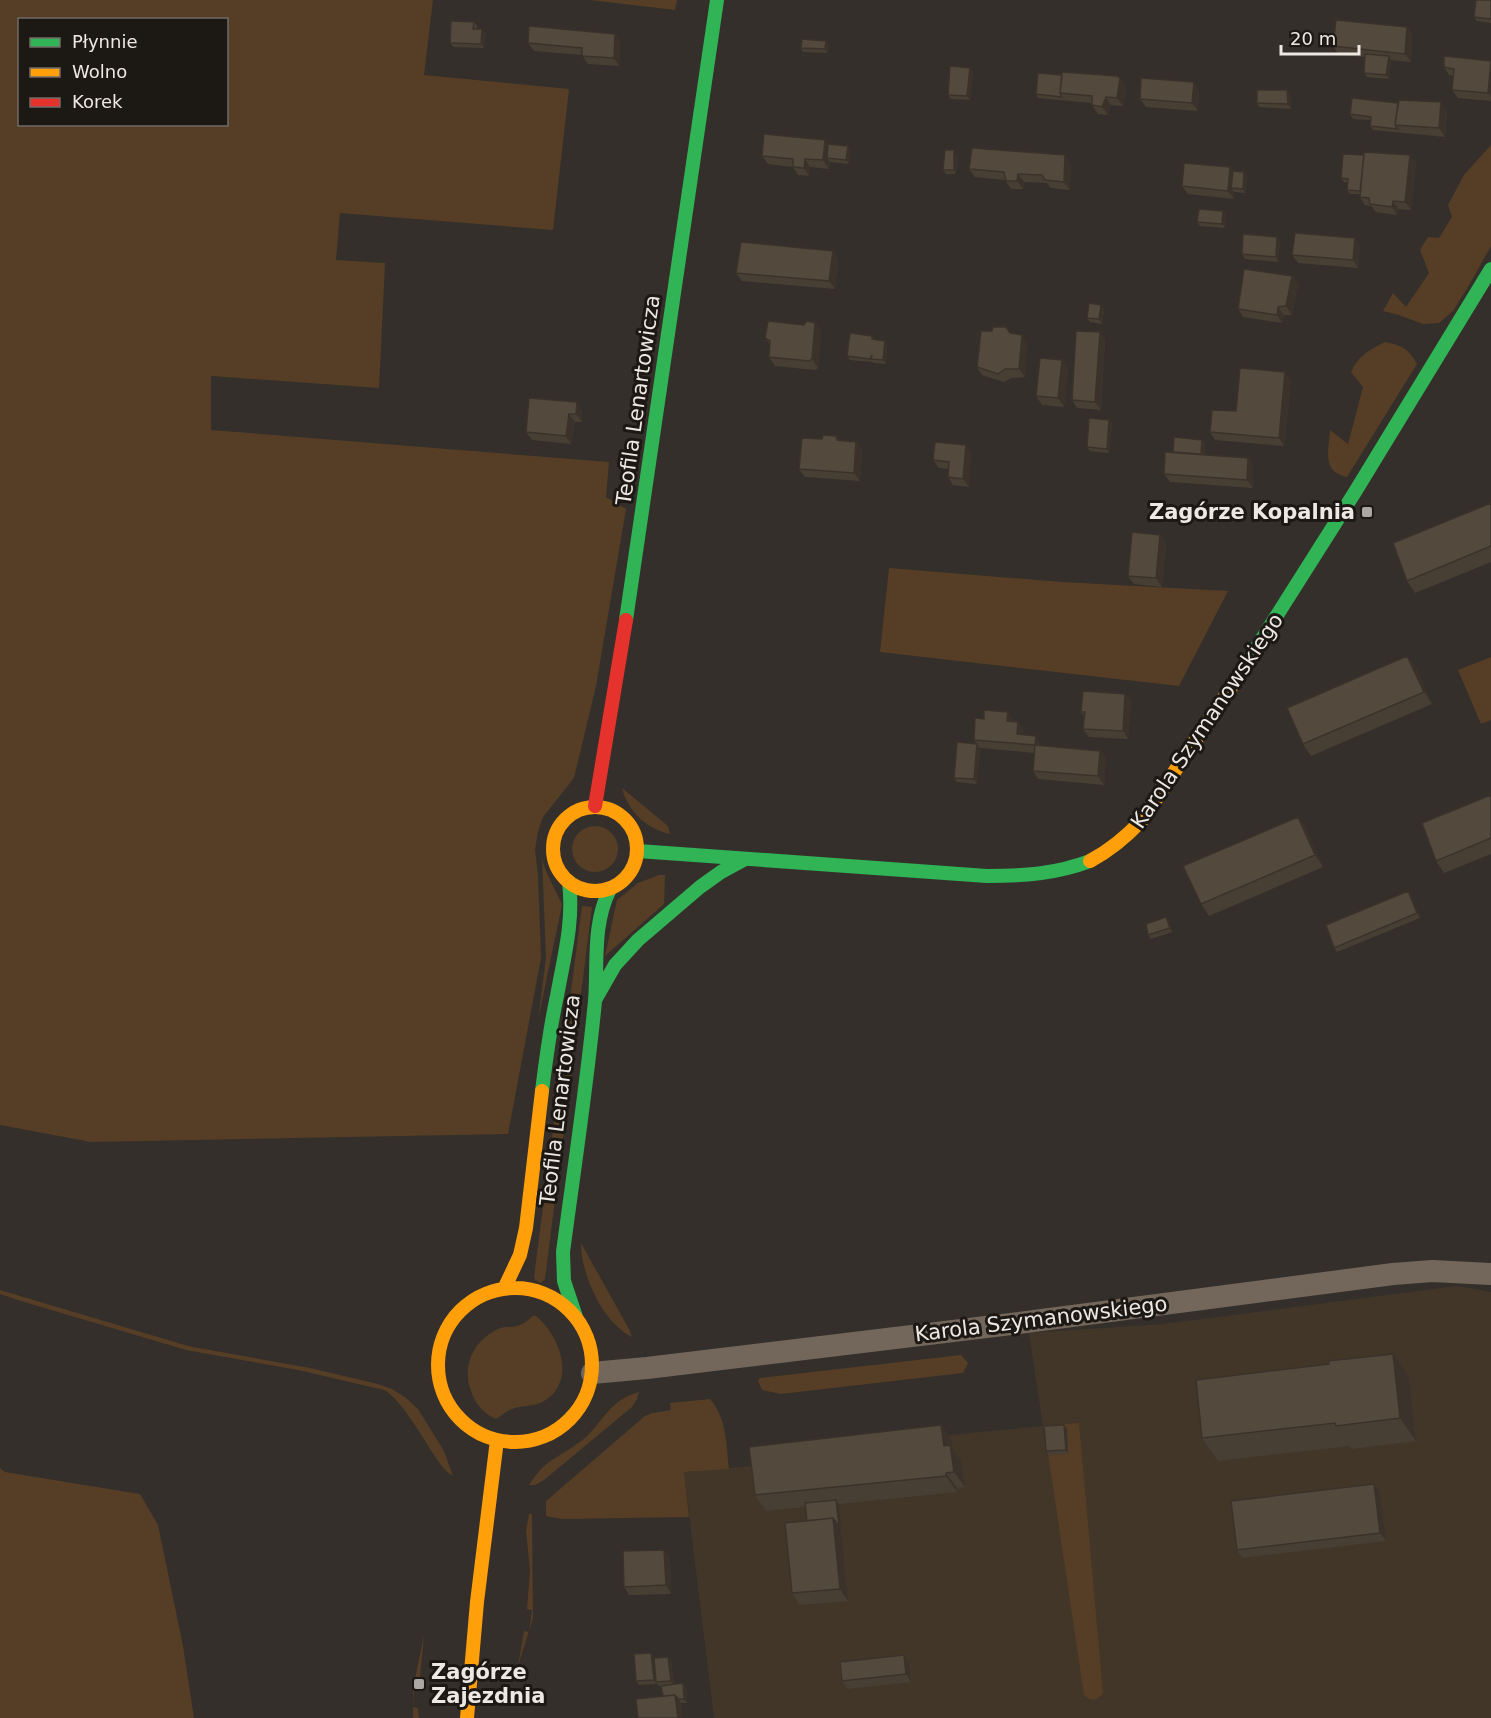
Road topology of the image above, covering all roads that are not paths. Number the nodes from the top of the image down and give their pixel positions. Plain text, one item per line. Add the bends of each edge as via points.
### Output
1 (717, 0) edge
2 (1491, 269) edge
3 (595, 806) junction
4 (638, 851) junction
5 (745, 859) junction
6 (569, 882) junction
7 (610, 889) junction
8 (595, 1000) junction
9 (1491, 1274) edge
10 (504, 1289) junction
11 (576, 1317) junction
12 (592, 1373) junction
13 (497, 1440) junction
14 (467, 1718) edge

1 - 3 street, Teofila Lenartowicza via 646,490
2 - 5 street, Karola Szymanowskiego via 1347,508 1206,727 1142,820 1114,847 1071,870 1023,877
3 - 4 street via 622,816 634,832
3 - 6 street via 572,813 556,832 553,854 559,871
4 - 5 street, Karola Szymanowskiego
4 - 7 street via 626,878
5 - 8 street via 703,884 627,951 610,971
6 - 7 street via 592,891
6 - 10 street, Teofila Lenartowicza via 572,908 567,950 554,1010 526,1228 520,1255
7 - 8 street, Teofila Lenartowicza via 599,919
8 - 11 street, Teofila Lenartowicza via 563,1252 564,1281
9 - 12 street, Karola Szymanowskiego via 1393,1274
10 - 11 street via 544,1294
10 - 13 street via 488,1293 460,1312 442,1341 439,1358 442,1389 458,1416 476,1431
11 - 12 street via 592,1354
12 - 13 street via 582,1404 560,1428 530,1441
13 - 14 street

